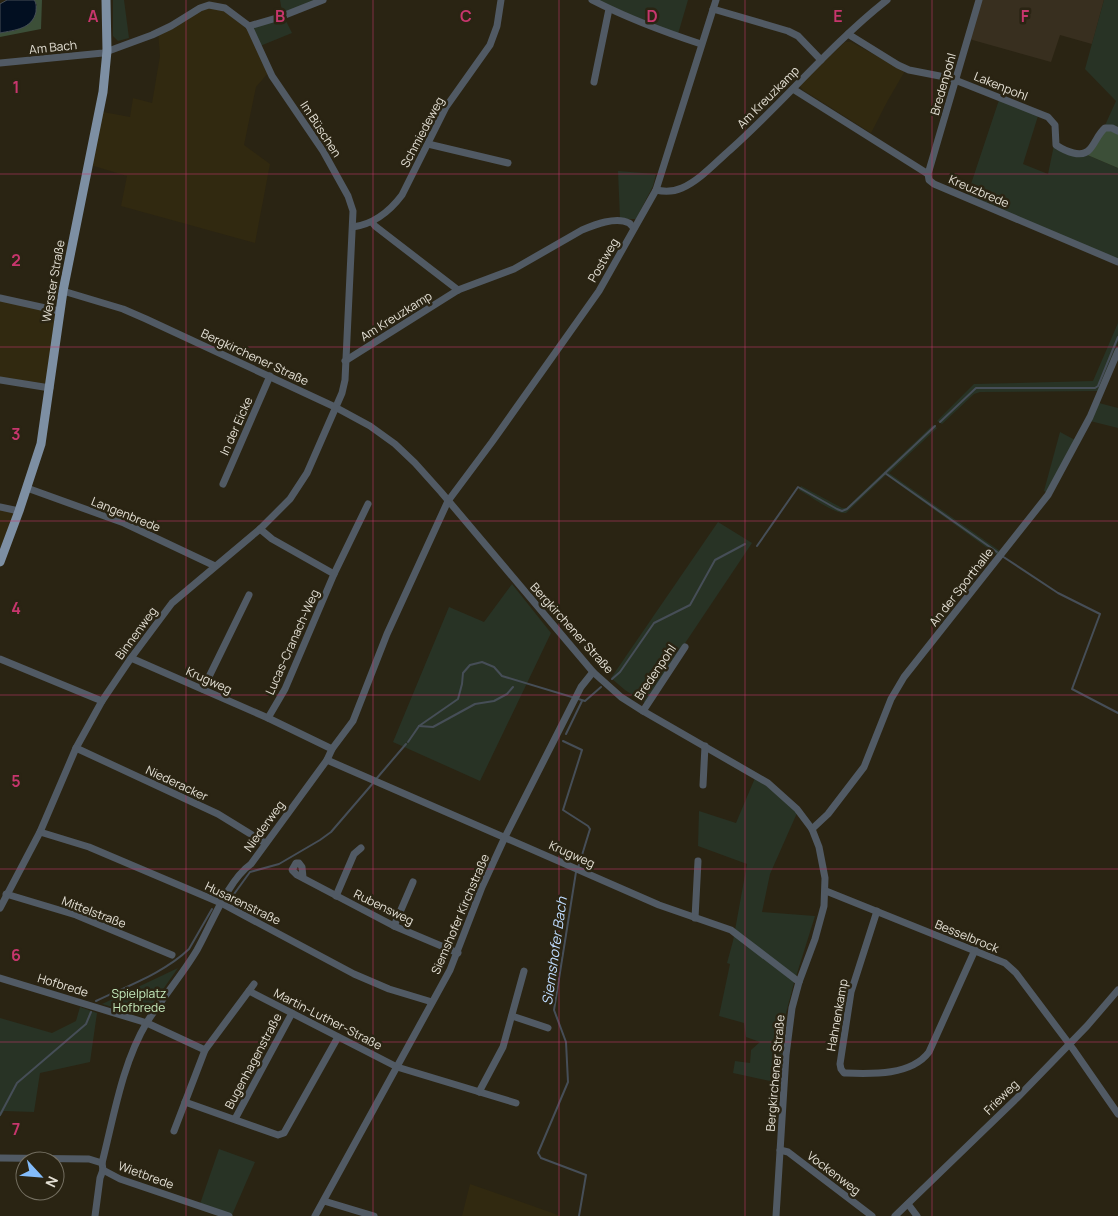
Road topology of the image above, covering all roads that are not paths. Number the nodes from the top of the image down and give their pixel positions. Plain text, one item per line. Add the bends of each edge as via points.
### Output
1 (106, 0) edge
2 (199, 0) edge
3 (323, 0) edge
4 (502, 0) edge
5 (592, 0) edge
6 (716, 0) edge
7 (887, 0) edge
8 (979, 0) edge
9 (200, 8) junction
10 (609, 9) junction
11 (713, 9) junction
12 (249, 26) junction
13 (848, 34) junction
14 (701, 44) junction
15 (107, 51) junction
16 (821, 60) junction
17 (0, 63) edge
18 (956, 80) junction
19 (594, 82) dead end
20 (793, 89) junction
21 (1118, 131) edge
22 (428, 144) junction
23 (508, 163) dead end
24 (928, 174) junction
25 (656, 190) junction
26 (372, 222) junction
27 (353, 227) junction
28 (634, 228) junction
29 (1118, 262) edge
30 (458, 290) junction
31 (63, 291) junction
32 (0, 298) edge
33 (60, 310) junction
34 (1118, 351) edge
35 (345, 361) junction
36 (270, 376) junction
37 (0, 380) edge
38 (50, 388) junction
39 (335, 407) junction
40 (223, 484) dead end
41 (27, 488) junction
42 (448, 501) junction
43 (368, 504) dead end
44 (0, 507) edge
45 (19, 511) junction
46 (260, 529) junction
47 (0, 562) edge
48 (215, 566) junction
49 (334, 574) junction
50 (249, 594) dead end
51 (685, 647) dead end
52 (130, 658) junction
53 (0, 659) edge
54 (592, 672) junction
55 (202, 689) junction
56 (102, 701) junction
57 (642, 711) junction
58 (268, 718) junction
59 (705, 746) junction
60 (76, 748) junction
61 (332, 749) junction
62 (327, 760) junction
63 (703, 785) dead end
64 (812, 829) junction
65 (40, 832) junction
66 (505, 837) junction
67 (265, 843) junction
68 (361, 848) dead end
69 (698, 861) dead end
70 (303, 877) dead end
71 (413, 882) dead end
72 (826, 891) junction
73 (6, 894) junction
74 (336, 896) junction
75 (222, 903) junction
76 (0, 908) edge
77 (877, 912) junction
78 (695, 918) junction
79 (394, 926) junction
80 (975, 950) junction
81 (458, 953) junction
82 (172, 955) dead end
83 (524, 971) dead end
84 (0, 978) edge
85 (799, 982) junction
86 (254, 984) dead end
87 (1118, 990) edge
88 (249, 991) junction
89 (432, 1002) junction
90 (292, 1013) junction
91 (512, 1016) junction
92 (147, 1023) junction
93 (548, 1028) dead end
94 (338, 1038) junction
95 (1068, 1044) junction
96 (205, 1050) junction
97 (397, 1067) junction
98 (479, 1092) junction
99 (185, 1102) junction
100 (516, 1103) dead end
101 (1118, 1114) edge
102 (235, 1119) junction
103 (174, 1131) dead end
104 (780, 1150) junction
105 (0, 1158) edge
106 (103, 1167) junction
107 (324, 1201) junction
108 (908, 1204) junction
109 (95, 1216) edge
110 (230, 1216) edge
111 (315, 1216) edge
112 (374, 1216) edge
113 (776, 1216) edge
114 (872, 1216) edge
115 (895, 1216) edge
116 (917, 1216) edge

1 - 15 main road, Werster Straße
2 - 9 street
3 - 12 street
4 - 22 street, Schmiedeweg via 490,46 446,107
5 - 10 street
6 - 11 street, Postweg
7 - 13 street, Am Kreuzkamp
8 - 18 street, Bredenpohl
9 - 12 street, Im Büschen via 209,5 225,8
9 - 15 street via 152,35
10 - 14 street
10 - 19 street
11 - 14 street, Postweg
11 - 16 street via 788,31 798,36
12 - 27 street, Im Büschen via 280,89 323,151 348,196 353,211
13 - 16 street, Am Kreuzkamp
13 - 18 street, Lakenpohl via 904,67
14 - 25 street, Postweg
15 - 17 street, Am Bach
15 - 31 main road, Werster Straße via 103,92
16 - 20 street, Am Kreuzkamp
18 - 21 street, Lakenpohl via 1048,117 1055,125 1056,145 1071,152 1080,154 1090,150 1105,128
18 - 24 street, Bredenpohl
20 - 24 street, Kreuzbrede
20 - 25 street, Am Kreuzkamp via 701,175 682,188 667,192
22 - 23 street
22 - 26 street, Schmiedeweg via 402,194 393,206
24 - 29 street, Kreuzbrede via 934,184
25 - 28 street, Postweg
26 - 27 street, Schmiedeweg
26 - 30 street, Am Kreuzkamp
27 - 35 street, Im Büschen
28 - 30 street, Am Kreuzkamp via 616,221 593,225 514,269
28 - 42 street, Postweg via 599,291
30 - 35 street, Am Kreuzkamp
31 - 33 main road, Werster Straße
31 - 36 street, Bergkirchener Straße via 123,309
32 - 33 street
33 - 38 main road, Werster Straße
34 - 64 street, An der Sporthalle via 1090,417 1048,495 904,677 891,699 864,767 828,814
35 - 39 street, Im Büschen via 342,393
36 - 39 street, Bergkirchener Straße
36 - 40 street, In der Eicke
37 - 38 street
38 - 41 main road, Werster Straße via 41,444
39 - 42 street, Bergkirchener Straße via 395,444
39 - 46 street, Binnenweg via 300,484
41 - 45 main road, Werster Straße
41 - 48 street, Langenbrede via 124,523
42 - 54 street, Bergkirchener Straße
42 - 61 street, Niederweg via 387,634 353,721
43 - 49 street, Lucas-Cranach-Weg
44 - 45 street
45 - 47 main road, Werster Straße
46 - 48 street, Binnenweg
46 - 49 street
48 - 52 street, Binnenweg via 172,603
49 - 58 street, Lucas-Cranach-Weg via 285,689
50 - 55 street
51 - 57 street, Bredenpohl
52 - 55 street, Krugweg
52 - 56 street, Binnenweg
53 - 56 street
54 - 57 street, Bergkirchener Straße
54 - 66 street, Siemshofer Kirchstraße via 581,687
55 - 58 street, Krugweg
56 - 60 street, Binnenweg
57 - 59 street, Bergkirchener Straße
58 - 61 street, Krugweg
59 - 63 street
59 - 64 street, Bergkirchener Straße via 768,783 797,809
60 - 65 street, Binnenweg
60 - 67 street, Niederacker via 218,814
61 - 62 street, Niederweg
62 - 66 street, Krugweg
62 - 67 street, Niederweg
64 - 72 street, Bergkirchener Straße via 819,847
65 - 73 street, Binnenweg
65 - 75 street, Husarenstraße via 89,847
66 - 78 street, Krugweg
66 - 81 street, Siemshofer Kirchstraße via 482,887
67 - 75 street, Niederweg via 243,869
68 - 74 street via 354,854
69 - 78 street
70 - 74 street, Rubensweg
71 - 79 street
72 - 77 street, Besselbrock
72 - 85 street, Bergkirchener Straße via 821,922
73 - 76 street, Binnenweg
73 - 82 street, Mittelstraße via 76,915
74 - 79 street, Rubensweg
75 - 89 street, Husarenstraße via 354,974
75 - 92 street, Niederweg via 196,952
77 - 80 street, Besselbrock
77 - 80 street, Hahnenkamp via 851,992 840,1064 844,1073 891,1072 925,1058
78 - 85 street, Krugweg via 731,930
79 - 81 street, Rubensweg
80 - 95 street, Besselbrock via 1010,967
81 - 89 street, Siemshofer Kirchstraße
83 - 91 street
84 - 92 street, Hofbrede
85 - 104 street, Bergkirchener Straße via 786,1055
86 - 88 street
87 - 95 street, Frieweg
88 - 90 street, Martin-Luther-Straße
88 - 96 street
89 - 97 street, Siemshofer Kirchstraße
90 - 94 street, Martin-Luther-Straße
90 - 102 street, Bugenhagenstraße
91 - 93 street
91 - 98 street via 503,1047
92 - 96 street, Hofbrede
92 - 106 street, Niederweg via 128,1063
94 - 97 street, Martin-Luther-Straße
94 - 102 street via 284,1133 278,1135
95 - 101 street, Besselbrock
95 - 108 street, Frieweg
96 - 99 street
97 - 98 street, Martin-Luther-Straße
97 - 107 street, Siemshofer Kirchstraße
98 - 100 street, Martin-Luther-Straße
99 - 102 street
99 - 103 street
104 - 113 street, Bergkirchener Straße
104 - 114 street, Vockenweg via 788,1152
105 - 106 street, Wietbrede via 89,1159
106 - 109 street, Niederweg
106 - 110 street, Wietbrede via 120,1179
107 - 111 street, Siemshofer Kirchstraße
107 - 112 street
108 - 115 street, Frieweg
108 - 116 street

